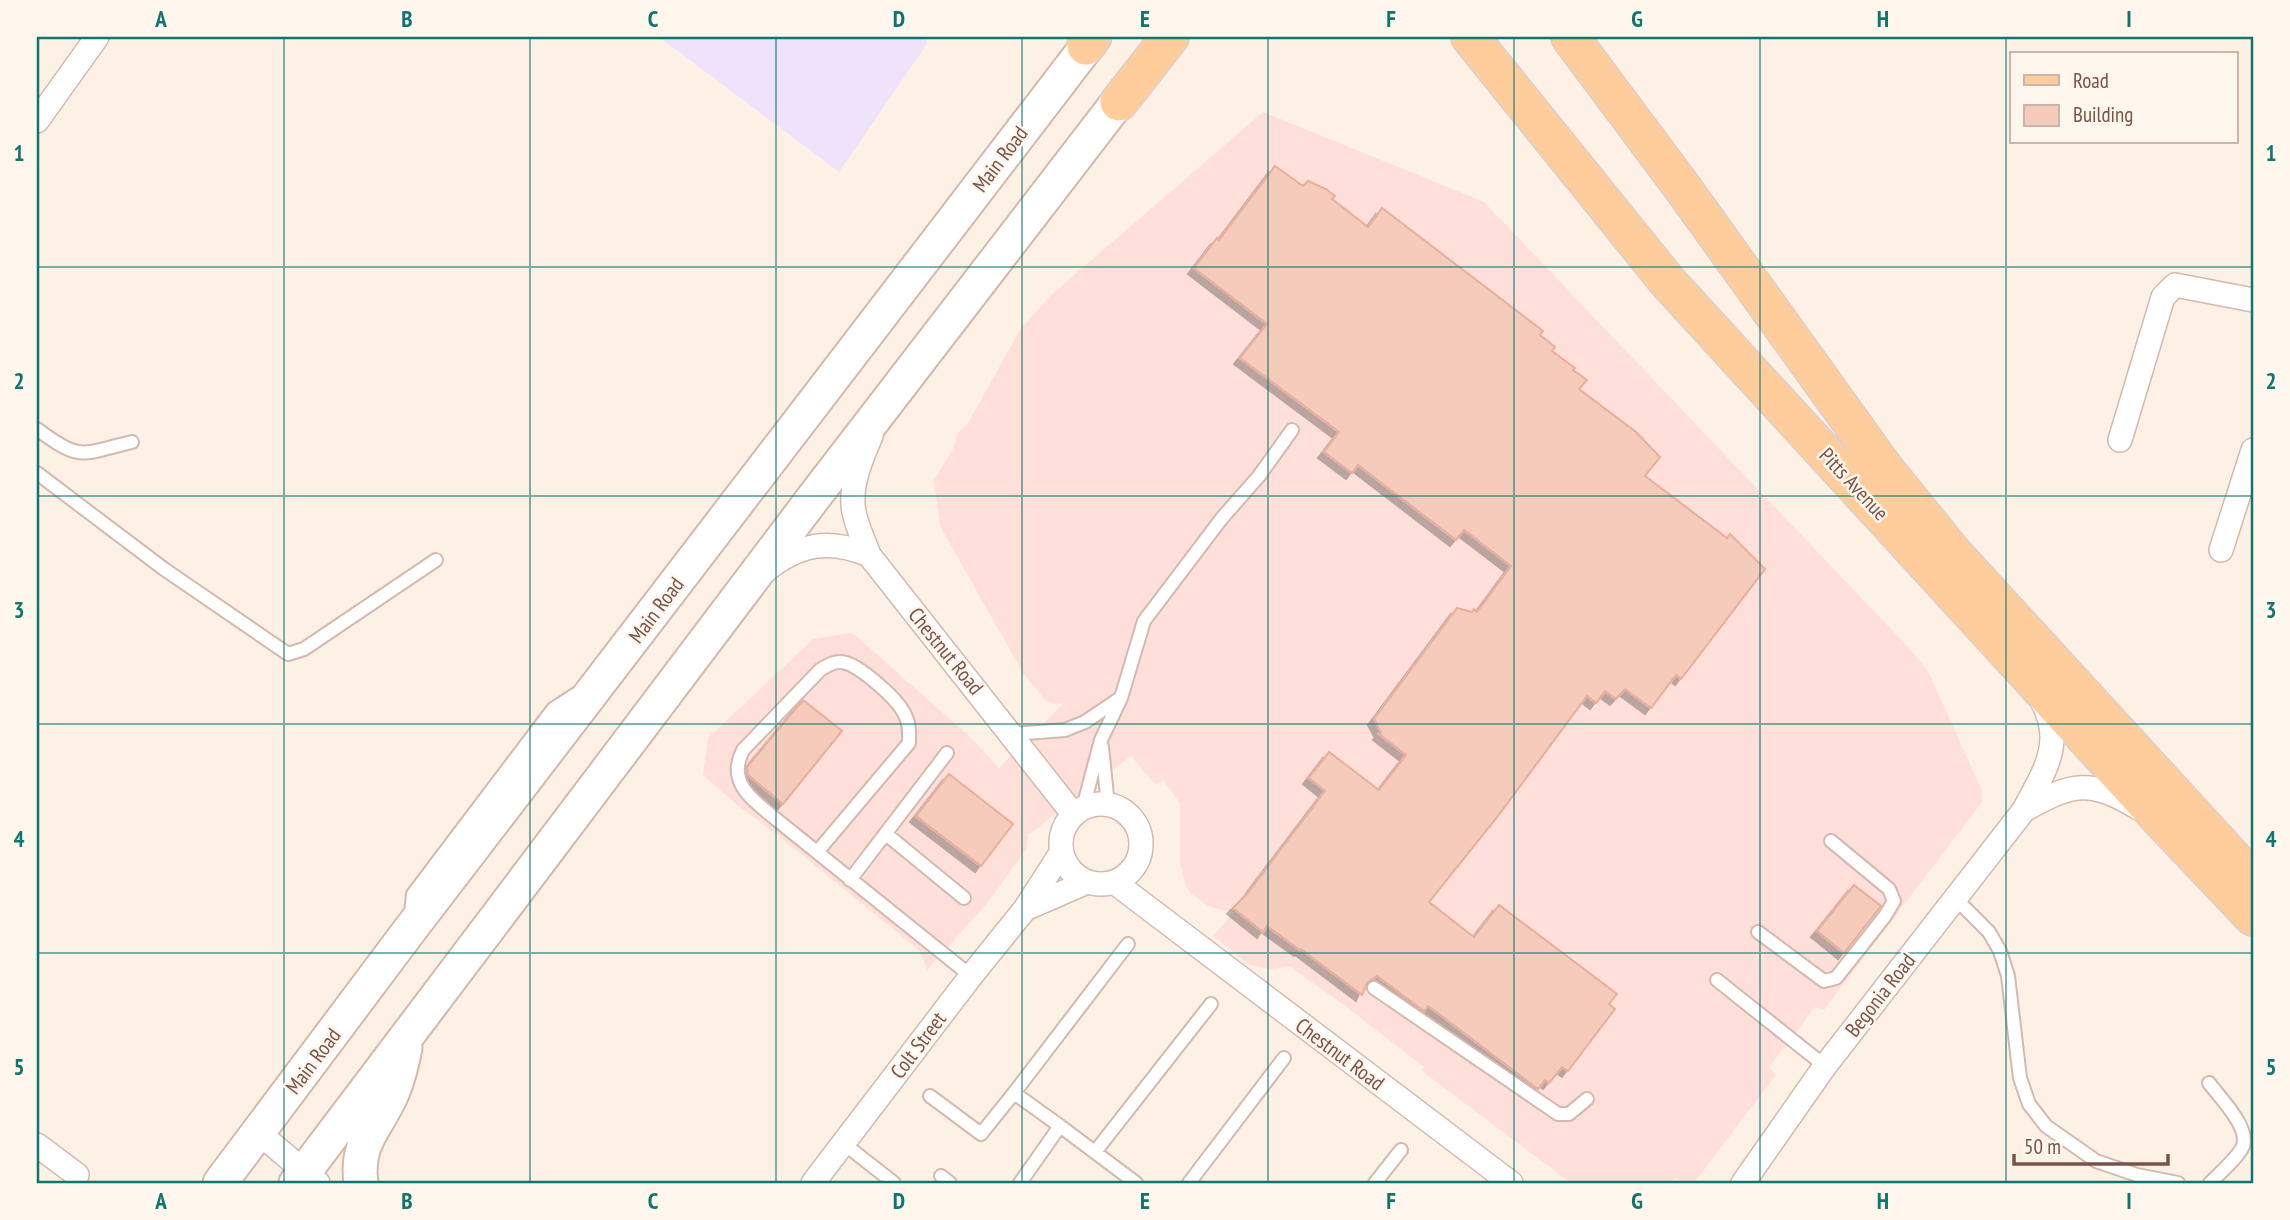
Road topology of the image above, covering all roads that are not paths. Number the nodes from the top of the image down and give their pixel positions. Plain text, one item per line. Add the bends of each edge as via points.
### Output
1 (97, 37) edge
2 (1168, 37) edge
3 (1470, 37) edge
4 (1570, 37) edge
5 (1091, 40) edge
6 (1119, 102) joint
7 (37, 121) edge
8 (2253, 300) edge
9 (881, 411) junction
10 (37, 429) edge
11 (1292, 430) dead end
12 (2120, 440) dead end
13 (132, 442) dead end
14 (2253, 450) edge
15 (37, 473) edge
16 (2221, 550) dead end
17 (869, 555) junction
18 (436, 559) dead end
19 (746, 587) junction
20 (2024, 668) junction
21 (1121, 698) junction
22 (1012, 734) junction
23 (1101, 740) junction
24 (947, 753) dead end
25 (1108, 805) junction
26 (2024, 810) junction
27 (1079, 812) junction
28 (2161, 820) junction
29 (886, 834) junction
30 (1831, 841) dead end
31 (818, 851) junction
32 (1061, 853) junction
33 (1134, 866) junction
34 (850, 880) junction
35 (2253, 880) edge
36 (1087, 882) junction
37 (1114, 882) junction
38 (964, 898) dead end
39 (1955, 898) junction
40 (1026, 909) junction
41 (2253, 918) edge
42 (1169, 924) junction
43 (1758, 932) dead end
44 (1128, 944) dead end
45 (971, 976) junction
46 (1717, 980) dead end
47 (1374, 988) dead end
48 (1211, 1004) dead end
49 (412, 1030) junction
50 (1284, 1058) dead end
51 (1825, 1066) junction
52 (2209, 1083) dead end
53 (1014, 1093) junction
54 (930, 1096) dead end
55 (1587, 1099) dead end
56 (1060, 1126) junction
57 (259, 1133) junction
58 (843, 1143) junction
59 (37, 1144) edge
60 (1401, 1150) dead end
61 (1095, 1152) junction
62 (77, 1175) dead end
63 (306, 1179) edge
64 (220, 1183) edge
65 (361, 1183) edge
66 (813, 1183) edge
67 (894, 1183) edge
68 (1020, 1183) edge
69 (1136, 1183) edge
70 (1189, 1183) edge
71 (1375, 1183) edge
72 (1511, 1183) edge
73 (1743, 1183) edge
74 (2178, 1183) edge
75 (2210, 1183) edge

1 - 7 street
2 - 6 main road
3 - 20 main road, Pitts Avenue via 1667,281
4 - 35 main road, Pitts Avenue via 1893,479 1954,553
5 - 57 main road, Main Road
6 - 9 main road
8 - 12 street via 2175,285 2163,297
9 - 17 street, Chestnut Road via 853,494
9 - 19 main road
10 - 13 lane via 73,453
11 - 21 lane via 1144,621
14 - 16 street
15 - 18 lane via 164,569 288,654 304,649
17 - 19 street via 828,544 804,548 776,562
17 - 22 street, Chestnut Road
19 - 49 main road
20 - 26 street via 2045,705 2053,745
20 - 28 main road, Pitts Avenue
21 - 22 lane via 1065,730
21 - 23 lane
22 - 27 street, Chestnut Road
23 - 25 lane
23 - 27 lane
24 - 29 lane
25 - 27 street
25 - 33 street via 1121,810 1138,828 1139,854
26 - 28 street via 2062,790 2082,787 2123,799
26 - 39 street, Begonia Road
27 - 32 street via 1065,827
28 - 41 main road, Pitts Avenue
29 - 34 lane
29 - 38 lane
30 - 43 lane via 1889,889 1894,901 1836,978 1824,981
31 - 31 lane via 757,804 739,782 737,767 743,750 820,670 845,662 862,672 905,714 909,743
31 - 34 lane
32 - 36 street via 1071,871
32 - 40 street, Colt Street
33 - 37 street
33 - 42 street, Chestnut Road
34 - 45 lane
36 - 37 street
36 - 40 street, Colt Street
37 - 42 street, Chestnut Road
39 - 51 street, Begonia Road
39 - 74 lane via 1989,932 2000,951 2008,976 2020,1078 2029,1104 2046,1126 2096,1161
40 - 45 street, Colt Street
42 - 72 street, Chestnut Road
44 - 53 lane
45 - 58 street, Colt Street
46 - 51 lane
47 - 55 lane via 1558,1114 1569,1114
48 - 61 lane
49 - 63 main road
49 - 65 main road via 392,1094 365,1142 359,1166
50 - 70 lane
51 - 73 street, Begonia Road
52 - 75 lane via 2245,1135 2243,1148
53 - 54 lane via 981,1134
53 - 56 lane
56 - 61 lane
56 - 68 lane
57 - 63 street
57 - 64 main road, Main Road
58 - 66 street, Colt Street
58 - 67 lane
59 - 62 street
60 - 71 lane
61 - 69 lane

